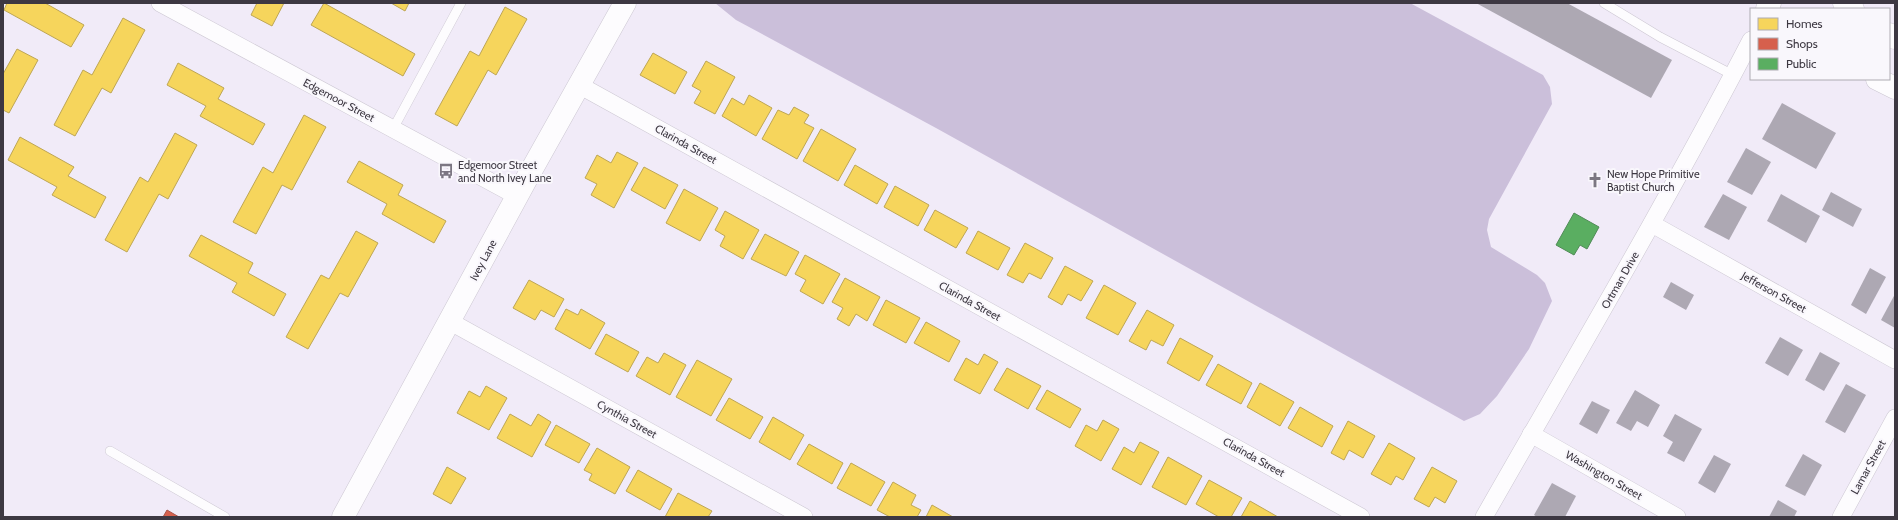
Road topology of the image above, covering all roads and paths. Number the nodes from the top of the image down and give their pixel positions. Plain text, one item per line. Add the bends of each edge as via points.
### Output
1 (160, 3) edge
2 (462, 3) edge
3 (624, 3) edge
4 (1604, 3) edge
5 (1750, 42) edge
6 (1733, 75) junction
7 (1879, 80) edge
8 (578, 85) junction
9 (1895, 88) edge
10 (393, 129) junction
11 (517, 196) junction
12 (1652, 224) junction
13 (449, 321) junction
14 (1895, 360) edge
15 (1895, 418) edge
16 (1531, 434) junction
17 (110, 451) dead end
18 (225, 517) edge
19 (343, 517) edge
20 (804, 517) edge
21 (1361, 517) edge
22 (1484, 517) edge
23 (1677, 517) edge
24 (1841, 517) edge

1 - 10 street, Edgemoor Street
2 - 10 lane
3 - 8 main road, Ivey Lane
4 - 6 lane via 1660,38
5 - 6 street, Ortman Drive
6 - 12 street, Ortman Drive
7 - 9 main road
8 - 11 main road, Ivey Lane
8 - 21 street, Clarinda Street
10 - 11 street, Edgemoor Street
11 - 13 main road, Ivey Lane
12 - 14 street, Jefferson Street
12 - 16 street, Ortman Drive
13 - 19 main road, Ivey Lane
13 - 20 street, Cynthia Street
15 - 24 street, Lamar Street
16 - 22 street, Ortman Drive
16 - 23 street, Washington Street
17 - 18 lane

